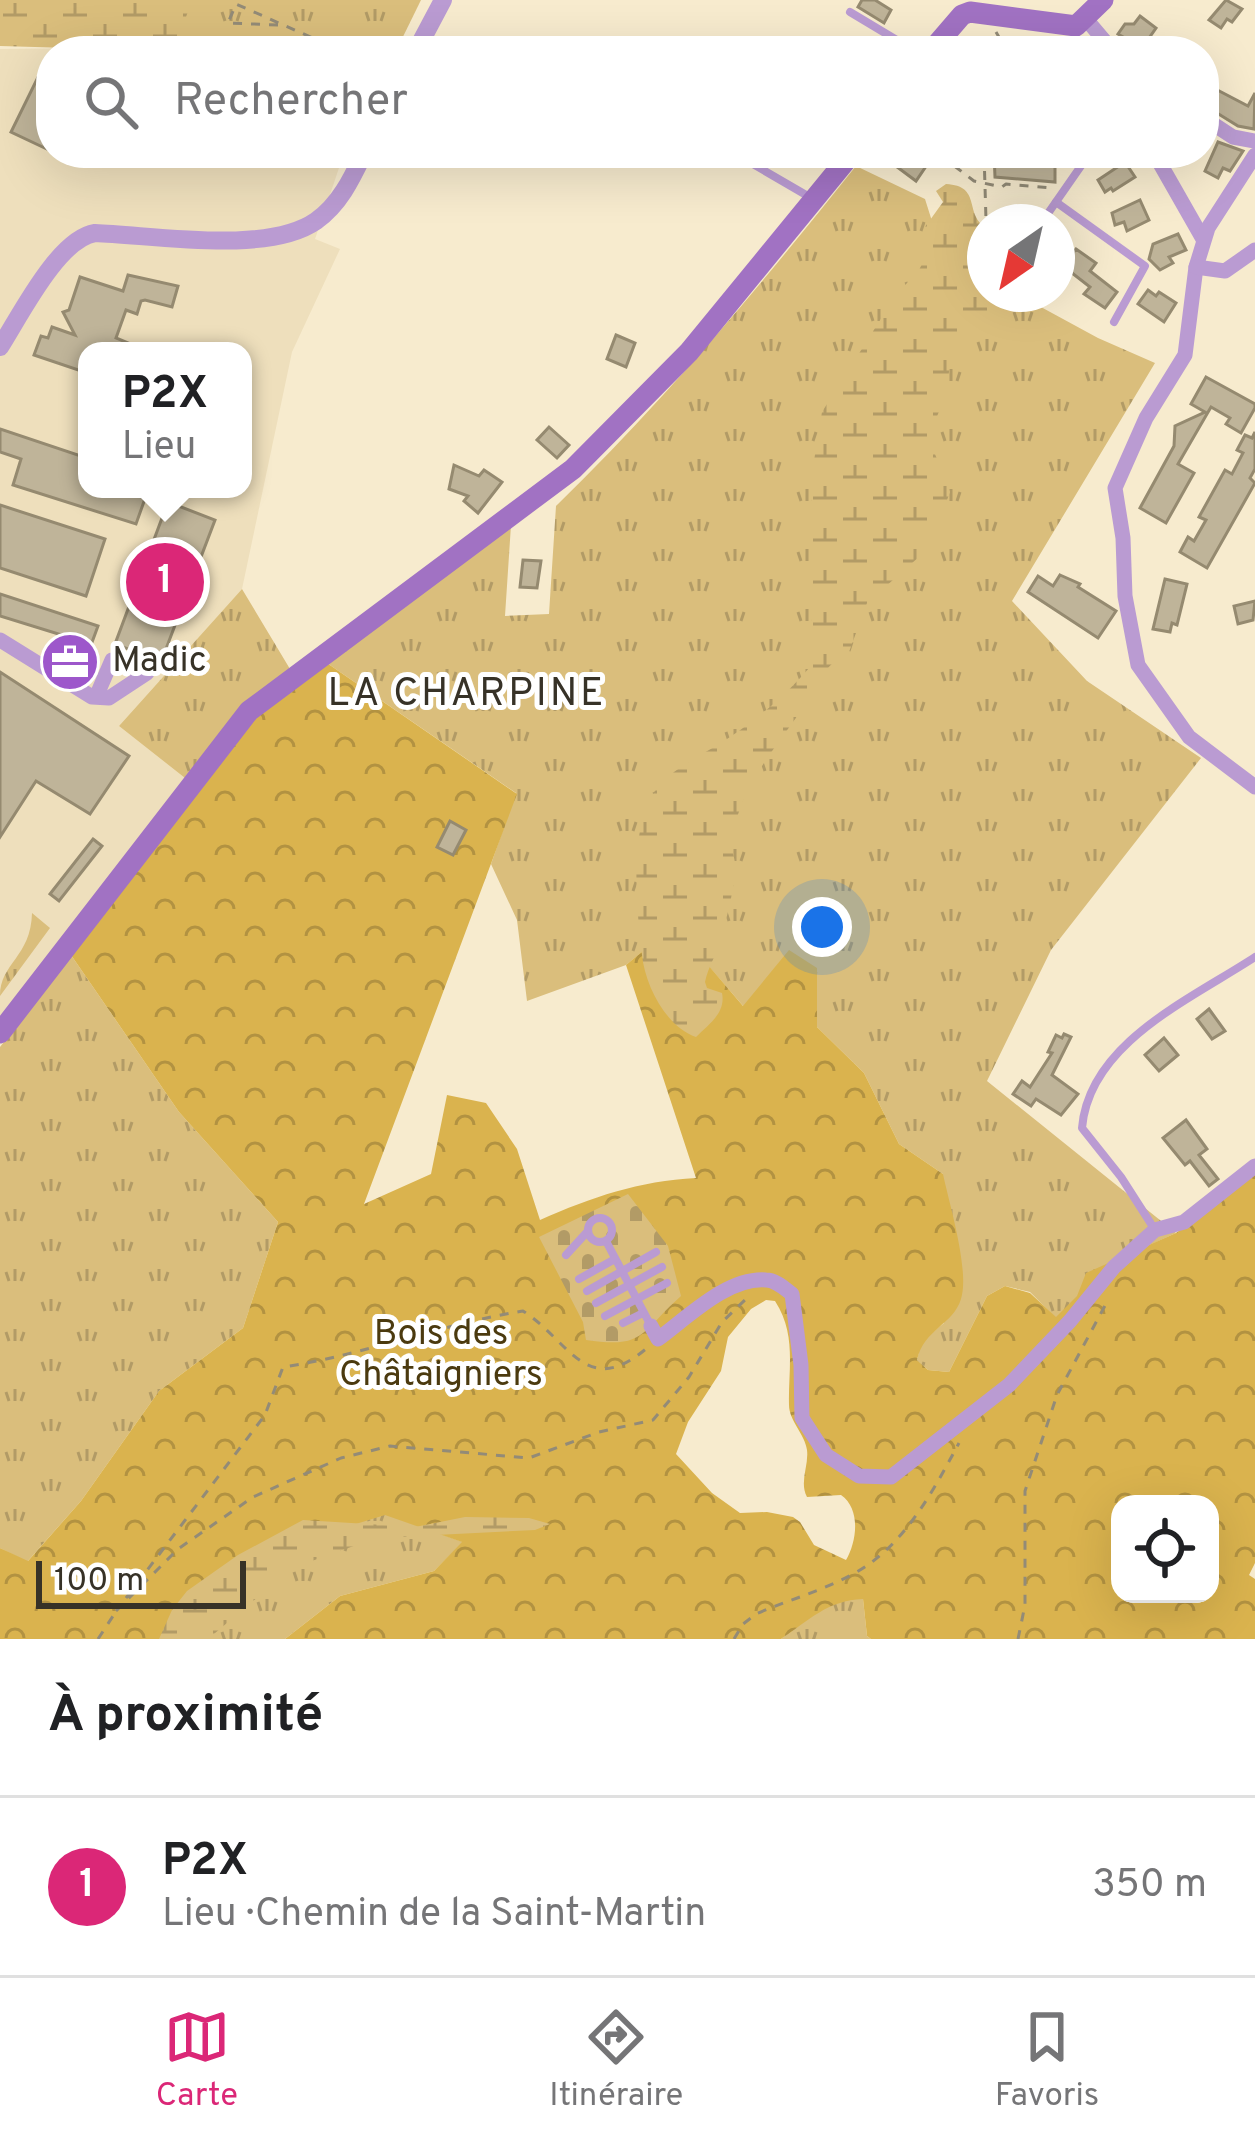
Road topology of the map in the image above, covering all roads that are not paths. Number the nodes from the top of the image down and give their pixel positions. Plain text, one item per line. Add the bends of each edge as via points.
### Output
1 (443, 0) edge
2 (1103, 0) edge
3 (959, 7) edge
4 (850, 13) dead end
5 (1086, 19) junction
6 (424, 36) edge
7 (889, 36) edge
8 (941, 36) edge
9 (1096, 36) edge
10 (1219, 128) edge
11 (1255, 141) edge
12 (1255, 155) edge
13 (356, 168) edge
14 (760, 168) edge
15 (840, 168) edge
16 (1079, 168) edge
17 (1163, 168) edge
18 (814, 200) junction
19 (1056, 202) joint
20 (1204, 239) junction
21 (1255, 250) edge
22 (1196, 267) junction
23 (1114, 322) dead end
24 (0, 347) edge
25 (0, 640) edge
26 (96, 698) dead end
27 (1255, 787) edge
28 (1255, 957) edge
29 (0, 1033) edge
30 (1255, 1166) edge
31 (1155, 1230) junction
32 (588, 1231) junction
33 (606, 1240) junction
34 (656, 1252) dead end
35 (566, 1255) dead end
36 (615, 1259) junction
37 (662, 1267) dead end
38 (622, 1271) junction
39 (579, 1279) dead end
40 (667, 1283) dead end
41 (628, 1285) junction
42 (587, 1291) dead end
43 (636, 1299) junction
44 (596, 1303) dead end
45 (605, 1316) dead end
46 (623, 1323) dead end
47 (650, 1326) junction

1 - 6 street
2 - 5 main road
3 - 5 main road via 1059,26
3 - 8 main road
4 - 7 lane
5 - 9 street
10 - 11 street
12 - 20 street
13 - 24 street via 326,213 286,236 77,238
14 - 18 lane
15 - 18 main road
16 - 19 lane
17 - 20 street
18 - 29 main road via 689,352 573,470 249,711
19 - 23 lane via 1145,266
20 - 22 street
21 - 22 street via 1226,271
22 - 27 street via 1185,356 1145,418 1115,488 1125,596 1138,664 1189,737
25 - 26 street
28 - 31 lane via 1143,1031 1102,1068 1084,1103 1082,1128 1092,1146
30 - 31 street via 1184,1222
31 - 47 street via 974,1415 891,1477 859,1476 826,1454 802,1418 792,1294 766,1280
32 - 33 lane
32 - 33 lane via 594,1219 608,1220
32 - 35 lane
33 - 36 lane
34 - 38 lane
36 - 38 lane
36 - 39 lane
37 - 41 lane
38 - 41 lane
38 - 42 lane
40 - 43 lane
41 - 43 lane
41 - 44 lane
43 - 45 lane
43 - 47 lane
46 - 47 lane

